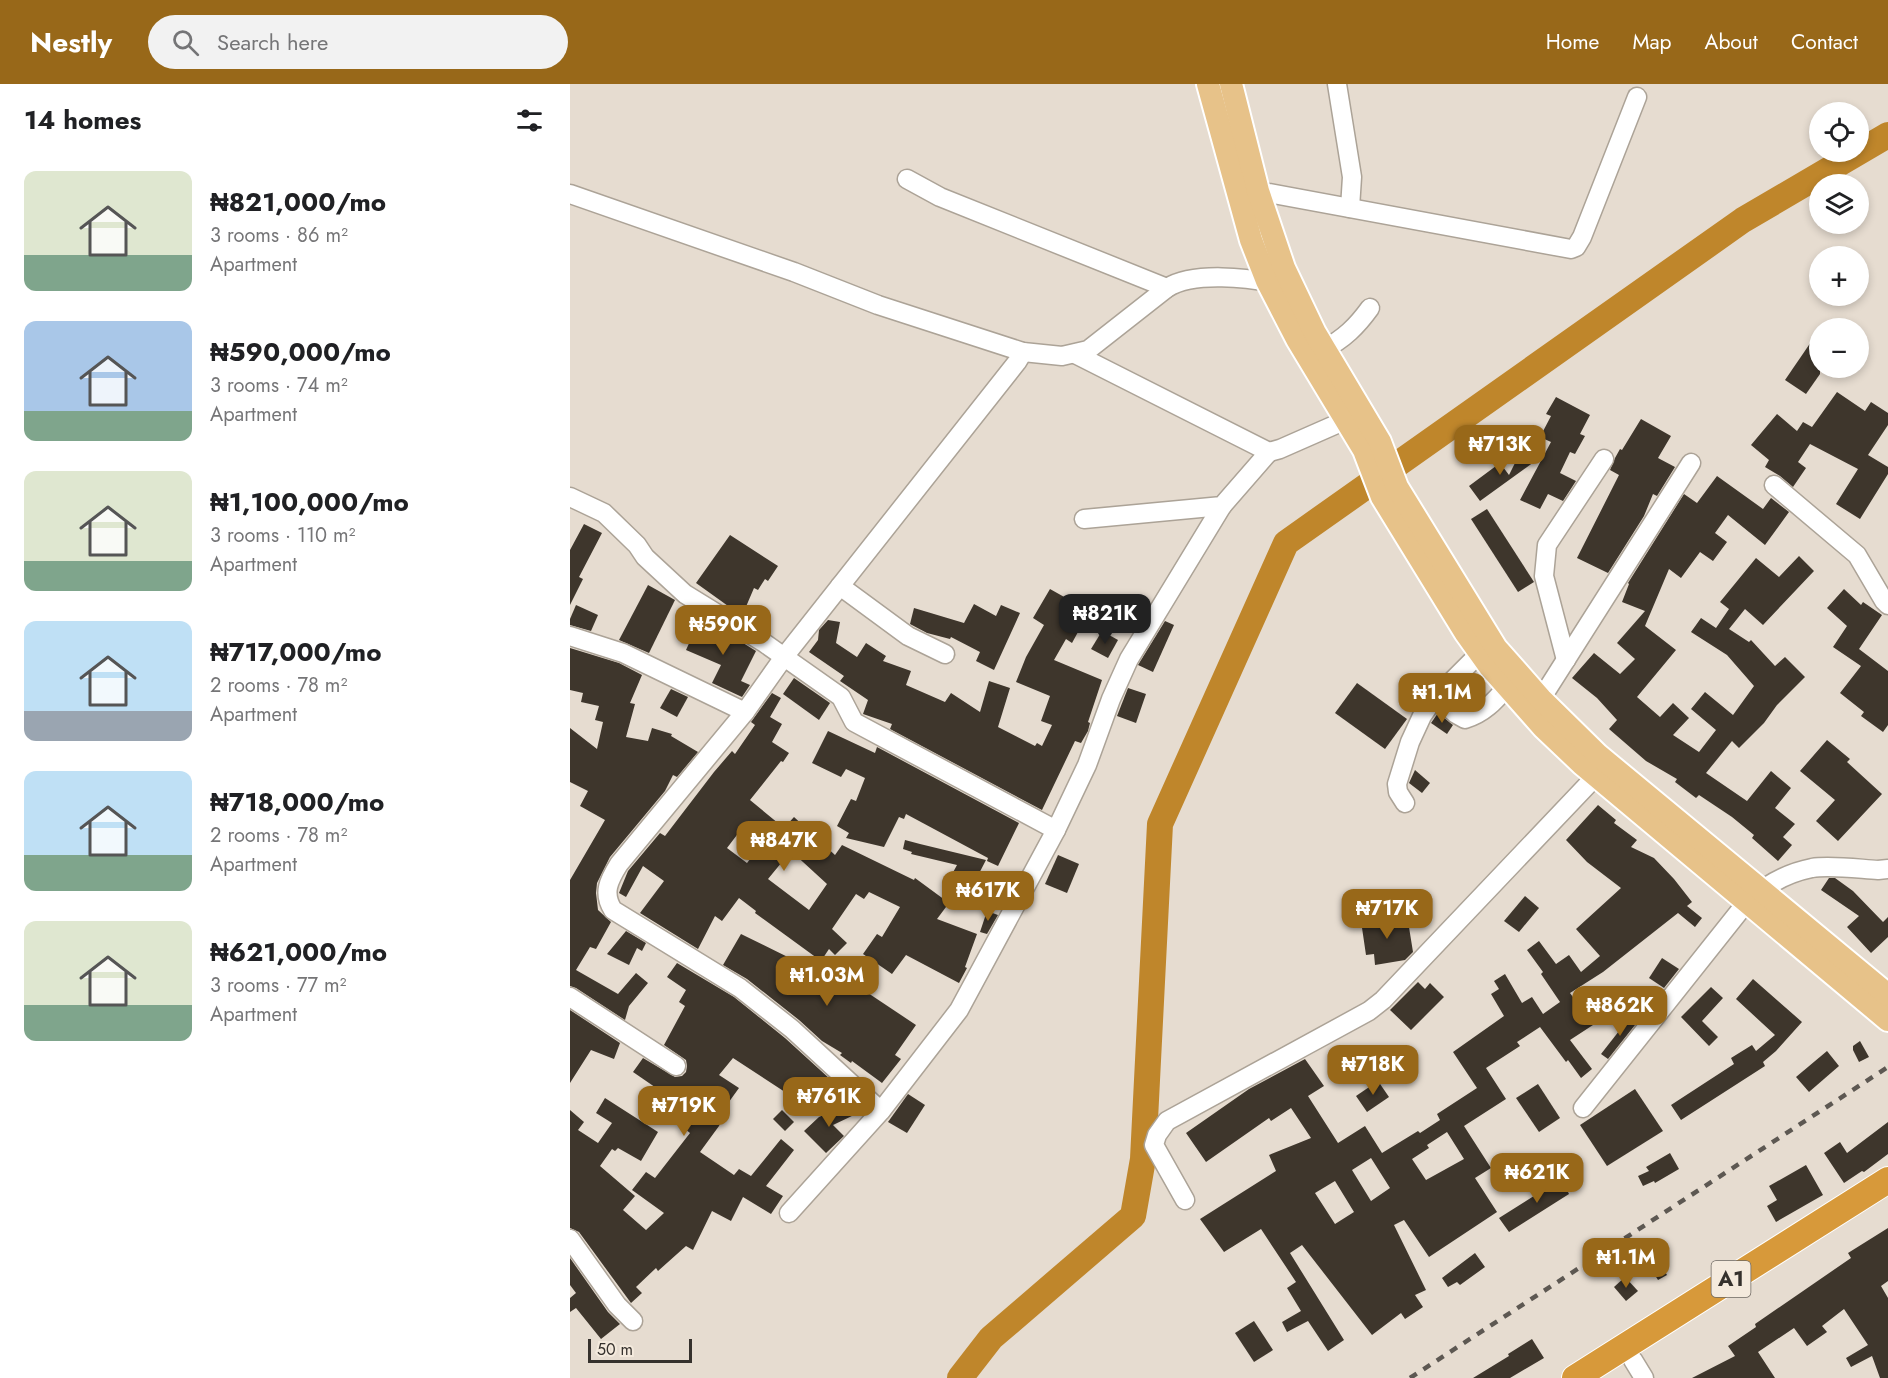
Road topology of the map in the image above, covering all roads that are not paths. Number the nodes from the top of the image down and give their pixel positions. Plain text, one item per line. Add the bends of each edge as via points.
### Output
1 (1208, 84) edge
2 (1231, 84) edge
3 (1337, 84) edge
4 (1636, 97) dead end
5 (907, 179) dead end
6 (1258, 191) junction
7 (570, 194) edge
8 (1350, 208) junction
9 (1268, 281) junction
10 (1292, 286) junction
11 (1167, 288) junction
12 (1370, 308) dead end
13 (1324, 349) junction
14 (1023, 352) junction
15 (1074, 354) junction
16 (1346, 420) junction
17 (1372, 446) junction
18 (1269, 452) junction
19 (1604, 459) dead end
20 (1691, 463) dead end
21 (1774, 485) dead end
22 (570, 497) edge
23 (1222, 506) junction
24 (1084, 519) dead end
25 (840, 586) junction
26 (1888, 605) edge
27 (570, 636) edge
28 (1486, 648) junction
29 (945, 654) dead end
30 (784, 657) junction
31 (1566, 660) junction
32 (1507, 687) junction
33 (1437, 697) junction
34 (1541, 699) junction
35 (744, 712) junction
36 (1596, 776) junction
37 (1404, 803) dead end
38 (1056, 830) junction
39 (1888, 869) edge
40 (1753, 896) junction
41 (1887, 991) edge
42 (570, 997) edge
43 (1888, 1020) edge
44 (676, 1066) dead end
45 (1583, 1108) dead end
46 (880, 1111) junction
47 (1888, 1180) edge
48 (1185, 1200) dead end
49 (1888, 1201) edge
50 (789, 1213) dead end
51 (570, 1239) edge
52 (633, 1321) dead end
53 (1638, 1369) edge
54 (1575, 1378) edge
55 (1605, 1378) edge

1 - 9 main road via 1251,240
2 - 6 main road
3 - 8 street via 1352,177
4 - 8 street via 1582,237 1571,249
5 - 11 street via 940,197
6 - 8 street
6 - 10 main road
7 - 14 street via 878,305
9 - 10 street
9 - 11 street via 1202,277
9 - 16 main road via 1297,339
10 - 13 main road
11 - 15 street via 1088,350
12 - 13 street via 1348,335
13 - 17 main road
14 - 15 street
14 - 25 street
15 - 18 street
16 - 17 main road
16 - 18 street
17 - 28 main road via 1390,492
18 - 23 street
19 - 31 street via 1547,545 1544,576
20 - 31 street
21 - 26 street via 1857,555
22 - 30 street via 604,513 685,594
23 - 24 street
23 - 38 street via 1129,659
25 - 29 street via 908,636
25 - 30 street
27 - 35 street via 623,653
28 - 32 main road
28 - 33 street
28 - 34 main road
30 - 35 street
30 - 38 street via 841,697 854,722
31 - 34 street
32 - 33 street via 1490,706 1465,719
32 - 36 main road
33 - 37 street via 1422,716 1396,784
34 - 40 main road
35 - 46 street via 619,864 607,888 607,900 613,910 740,988 792,1029
36 - 40 main road
36 - 48 street via 1383,1000 1167,1121 1154,1145
38 - 46 street via 959,1010
39 - 40 street via 1813,868 1786,876
40 - 41 main road
40 - 43 main road
40 - 45 street
42 - 44 street
46 - 50 street
47 - 54 highway, A1
49 - 53 highway, A1
51 - 52 street
53 - 55 highway, A1

